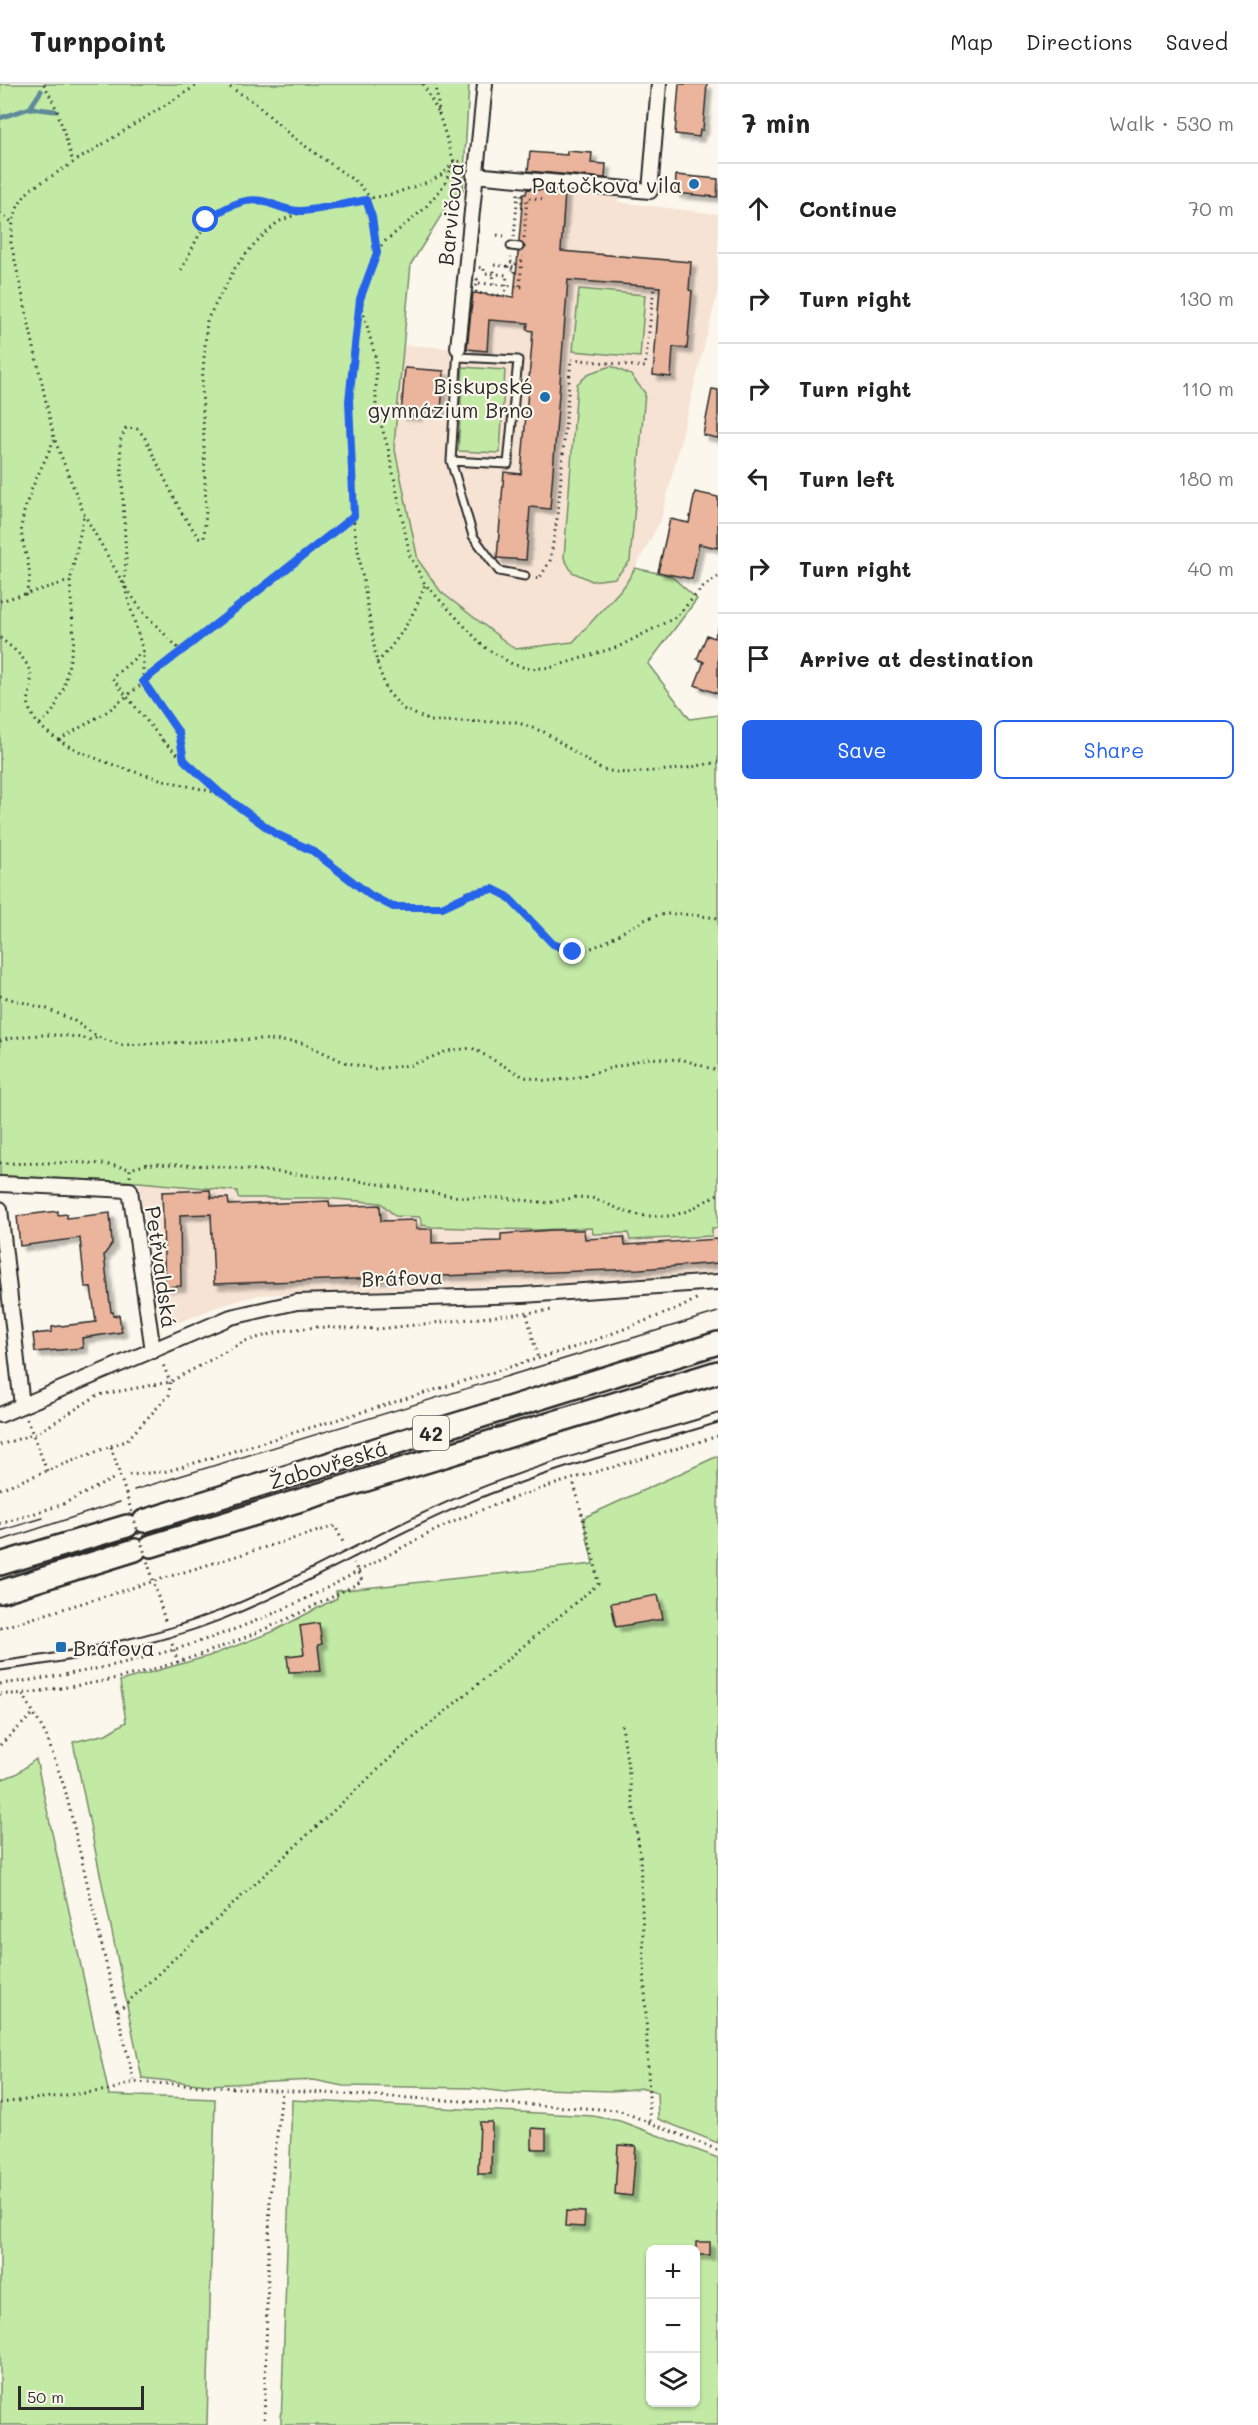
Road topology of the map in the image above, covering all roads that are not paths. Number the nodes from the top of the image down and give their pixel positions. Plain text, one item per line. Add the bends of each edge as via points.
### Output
1 (485, 84) edge
2 (659, 84) edge
3 (474, 175) junction
4 (458, 352) junction
5 (451, 461) junction
6 (525, 576) road end
7 (0, 1184) edge
8 (0, 1209) edge
9 (718, 1282) edge
10 (718, 1343) edge
11 (154, 1350) junction
12 (718, 1372) edge
13 (22, 1406) junction
14 (0, 1415) edge
15 (718, 1418) edge
16 (0, 1564) edge
17 (0, 1592) edge
18 (0, 1666) edge

1 - 3 street, Barvičova
2 - 3 street via 650,191
3 - 4 street, Barvičova
4 - 5 lane
4 - 5 lane via 518,360 508,464
5 - 6 lane via 473,536 499,571
7 - 11 street, Petřvaldská via 130,1190
8 - 13 street
9 - 11 street, Bráfova via 523,1295 297,1302 231,1317
10 - 16 highway, Žabovřeská / 42
11 - 13 street, Bráfova
12 - 17 highway, Žabovřeská / 42
13 - 14 street, Bráfova
15 - 18 lane via 494,1487 263,1597 195,1625 86,1653

